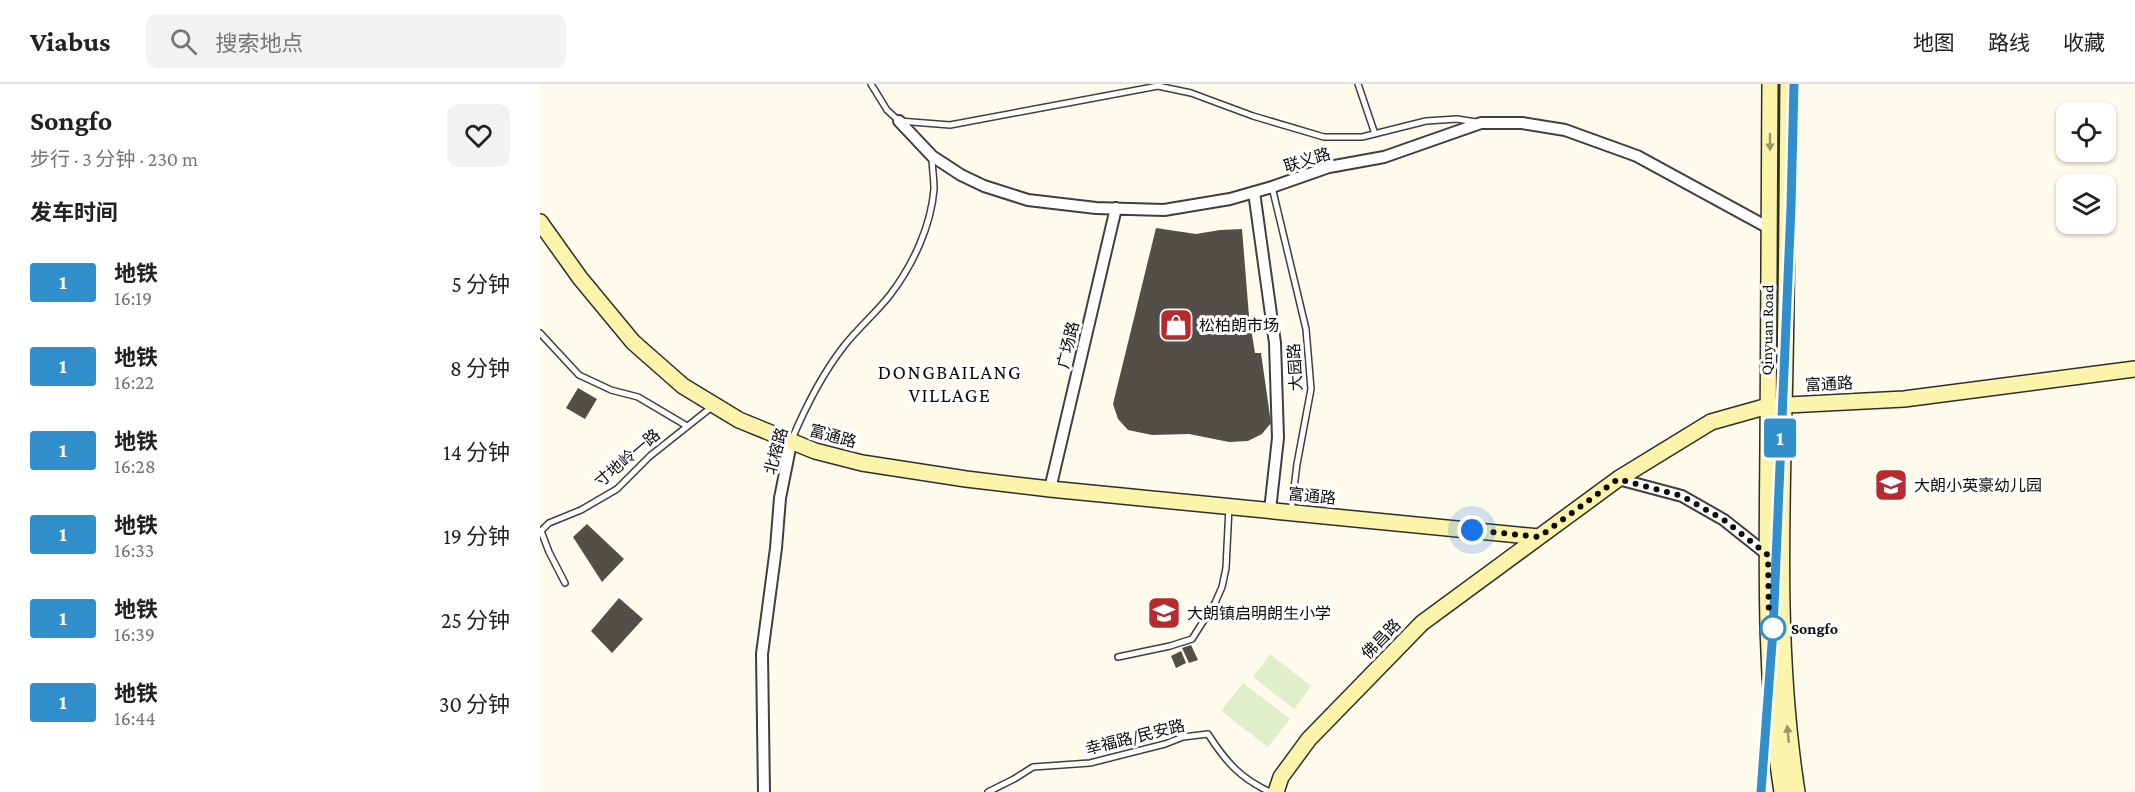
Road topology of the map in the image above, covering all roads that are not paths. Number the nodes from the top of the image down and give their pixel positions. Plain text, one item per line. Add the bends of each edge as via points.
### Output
1 (871, 84) edge
2 (1358, 84) edge
3 (1770, 84) edge
4 (1788, 84) edge
5 (899, 121) junction
6 (1481, 123) junction
7 (1375, 134) junction
8 (932, 156) junction
9 (1272, 187) junction
10 (1254, 192) junction
11 (1116, 208) junction
12 (540, 222) edge
13 (1769, 228) junction
14 (540, 333) edge
15 (2135, 369) edge
16 (1784, 404) junction
17 (714, 405) junction
18 (1768, 406) junction
19 (687, 426) junction
20 (791, 443) junction
21 (1618, 479) junction
22 (1050, 489) junction
23 (1229, 505) junction
24 (1270, 510) junction
25 (1291, 512) junction
26 (1539, 537) junction
27 (1768, 555) junction
28 (565, 583) dead end
29 (1118, 657) dead end
30 (764, 792) edge
31 (988, 792) edge
32 (1270, 792) edge
33 (1276, 792) edge
34 (1782, 792) edge
35 (1797, 792) edge

1 - 5 lane, 联义路
2 - 7 lane
3 -> 13 street, Qinyuan Road
4 - 16 street, Qinyuan Road
5 - 7 lane via 950,125 1158,86 1191,93 1324,137
5 - 8 street, 联义路
6 - 7 lane via 1457,119 1426,121
6 - 9 street, 联义路 via 1384,157 1329,167
6 - 13 street, 联义路 via 1522,123 1565,130 1637,156
8 - 11 street, 联义路 via 984,186 1028,200
8 - 20 lane, 北榕路 via 932,199 923,237 909,266 890,295 843,347 807,404
9 - 10 street, 联义路
9 - 25 lane, 大园路 via 1306,329 1311,389
10 - 11 street, 联义路 via 1164,210
10 - 24 street via 1275,343 1278,438
11 - 22 street, 广场路
12 - 17 street, 富通路 via 633,342 683,386
13 - 18 street, Qinyuan Road
14 - 19 lane via 579,375 638,397
15 - 16 street, 富通路 via 1904,399
16 - 18 street, 富通路
35 -> 16 street, Qinyuan Road via 1783,661
17 - 19 lane, 寸地岭一路
17 - 20 street, 富通路
18 - 21 street, 富通路 via 1711,422
18 - 27 street, Qinyuan Road
19 - 28 lane, 寸地岭一路 via 617,489 549,523 541,531
20 - 22 street, 富通路 via 862,463
20 - 30 street, 北榕路 via 780,498 762,654
21 - 26 street, 富通路
21 - 27 street via 1682,496 1724,520
22 - 23 street, 富通路
23 - 24 street, 富通路
23 - 29 lane via 1222,587 1192,639
24 - 25 street, 富通路
25 - 26 street, 富通路
26 - 33 street, 佛昌路 via 1422,623 1309,740 1281,777
27 - 34 street, Qinyuan Road via 1769,668
31 - 32 lane, 幸福路/民安路 via 1033,767 1090,763 1183,737 1208,734 1224,760 1253,784

